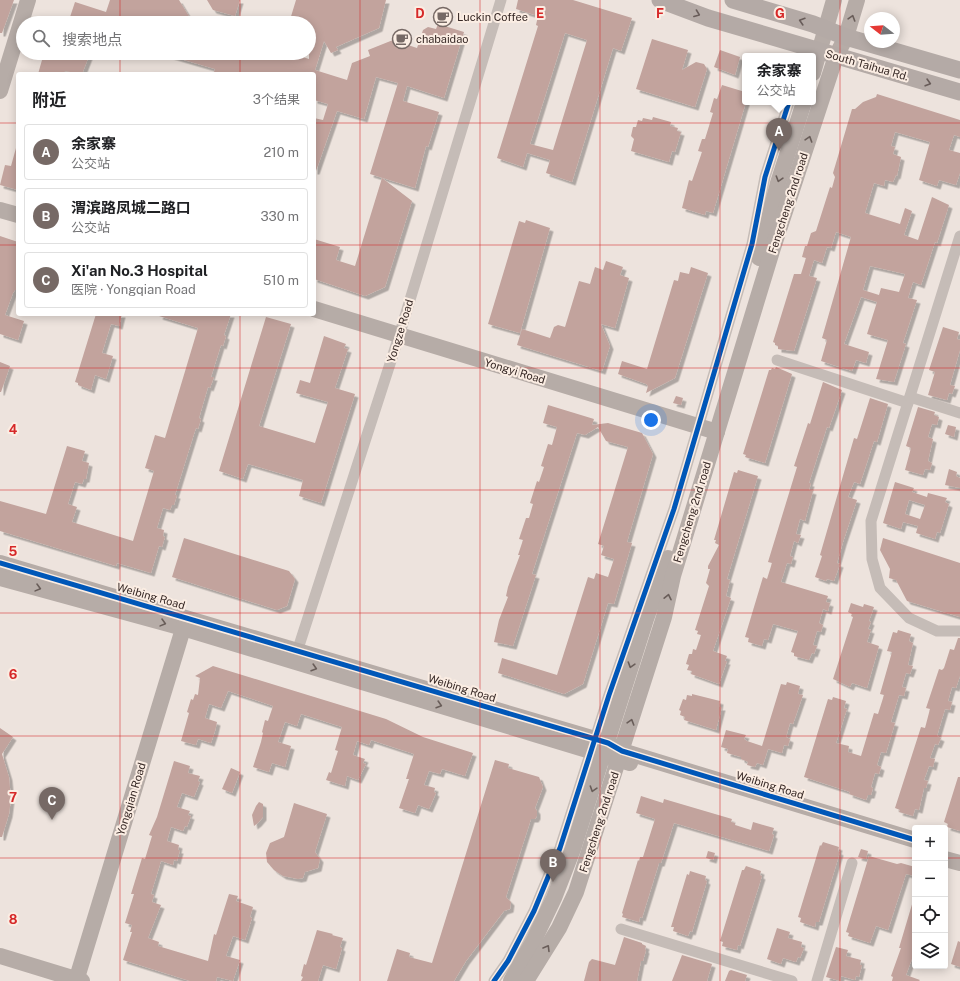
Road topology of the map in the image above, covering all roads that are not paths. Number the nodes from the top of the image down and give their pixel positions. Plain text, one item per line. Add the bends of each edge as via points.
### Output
1 (28, 0) edge
2 (501, 0) edge
3 (660, 0) edge
4 (732, 0) edge
5 (834, 0) edge
6 (858, 0) edge
7 (23, 16) edge
8 (826, 29) junction
9 (846, 37) junction
10 (16, 39) edge
11 (792, 53) edge
12 (836, 56) junction
13 (816, 63) edge
14 (960, 70) edge
15 (0, 91) edge
16 (960, 92) edge
17 (788, 105) edge
18 (803, 105) edge
19 (0, 210) edge
20 (16, 214) edge
21 (960, 236) edge
22 (316, 310) edge
23 (399, 336) junction
24 (777, 360) dead end
25 (909, 400) junction
26 (960, 413) edge
27 (708, 430) junction
28 (0, 563) edge
29 (0, 578) edge
30 (185, 622) junction
31 (960, 631) edge
32 (296, 656) junction
33 (607, 750) junction
34 (912, 839) edge
35 (912, 849) edge
36 (948, 850) edge
37 (960, 853) edge
38 (948, 860) edge
39 (852, 863) dead end
40 (960, 863) edge
41 (621, 929) dead end
42 (0, 956) edge
43 (78, 981) edge
44 (494, 981) edge
45 (511, 981) edge
46 (526, 981) edge
47 (792, 981) edge
48 (817, 981) edge

1 - 7 street
2 - 23 street, Yongze Road
3 -> 11 main road, South Taihua Rd.
8 -> 4 main road, South Taihua Rd.
5 - 8 street
9 -> 6 street, Fengcheng 2nd road
8 - 9 main road, South Taihua Rd.
8 - 13 street
9 - 12 street, Fengcheng 2nd road
9 - 14 main road, South Taihua Rd.
10 - 15 street
12 - 13 main road, South Taihua Rd.
12 -> 16 main road, South Taihua Rd.
27 -> 12 street, Fengcheng 2nd road via 772,251
17 - 27 street via 766,177
18 -> 27 street, Fengcheng 2nd road via 778,183 762,248
19 - 20 street
21 - 25 street
22 - 23 street, Yongyi Road
23 - 27 street, Yongyi Road
23 - 32 street, Yongze Road
24 - 25 street
25 - 26 street
25 - 31 street via 871,521 872,559 880,588 909,618 936,631
27 -> 33 street via 674,509
27 - 33 street, Fengcheng 2nd road via 664,617
28 - 30 street, Weibing Road
29 -> 30 street, Weibing Road
30 - 32 street, Weibing Road
30 - 43 street, Yongqian Road
32 - 33 street, Weibing Road
33 - 34 street, Weibing Road
33 - 35 street, Weibing Road via 650,768
33 - 44 street via 560,848 534,911 508,961
33 -> 45 street, Fengcheng 2nd road via 574,849 534,940
46 -> 33 street, Fengcheng 2nd road via 559,928 576,892
36 - 37 street
38 - 40 street
39 - 48 street
41 - 47 street
42 - 43 street

